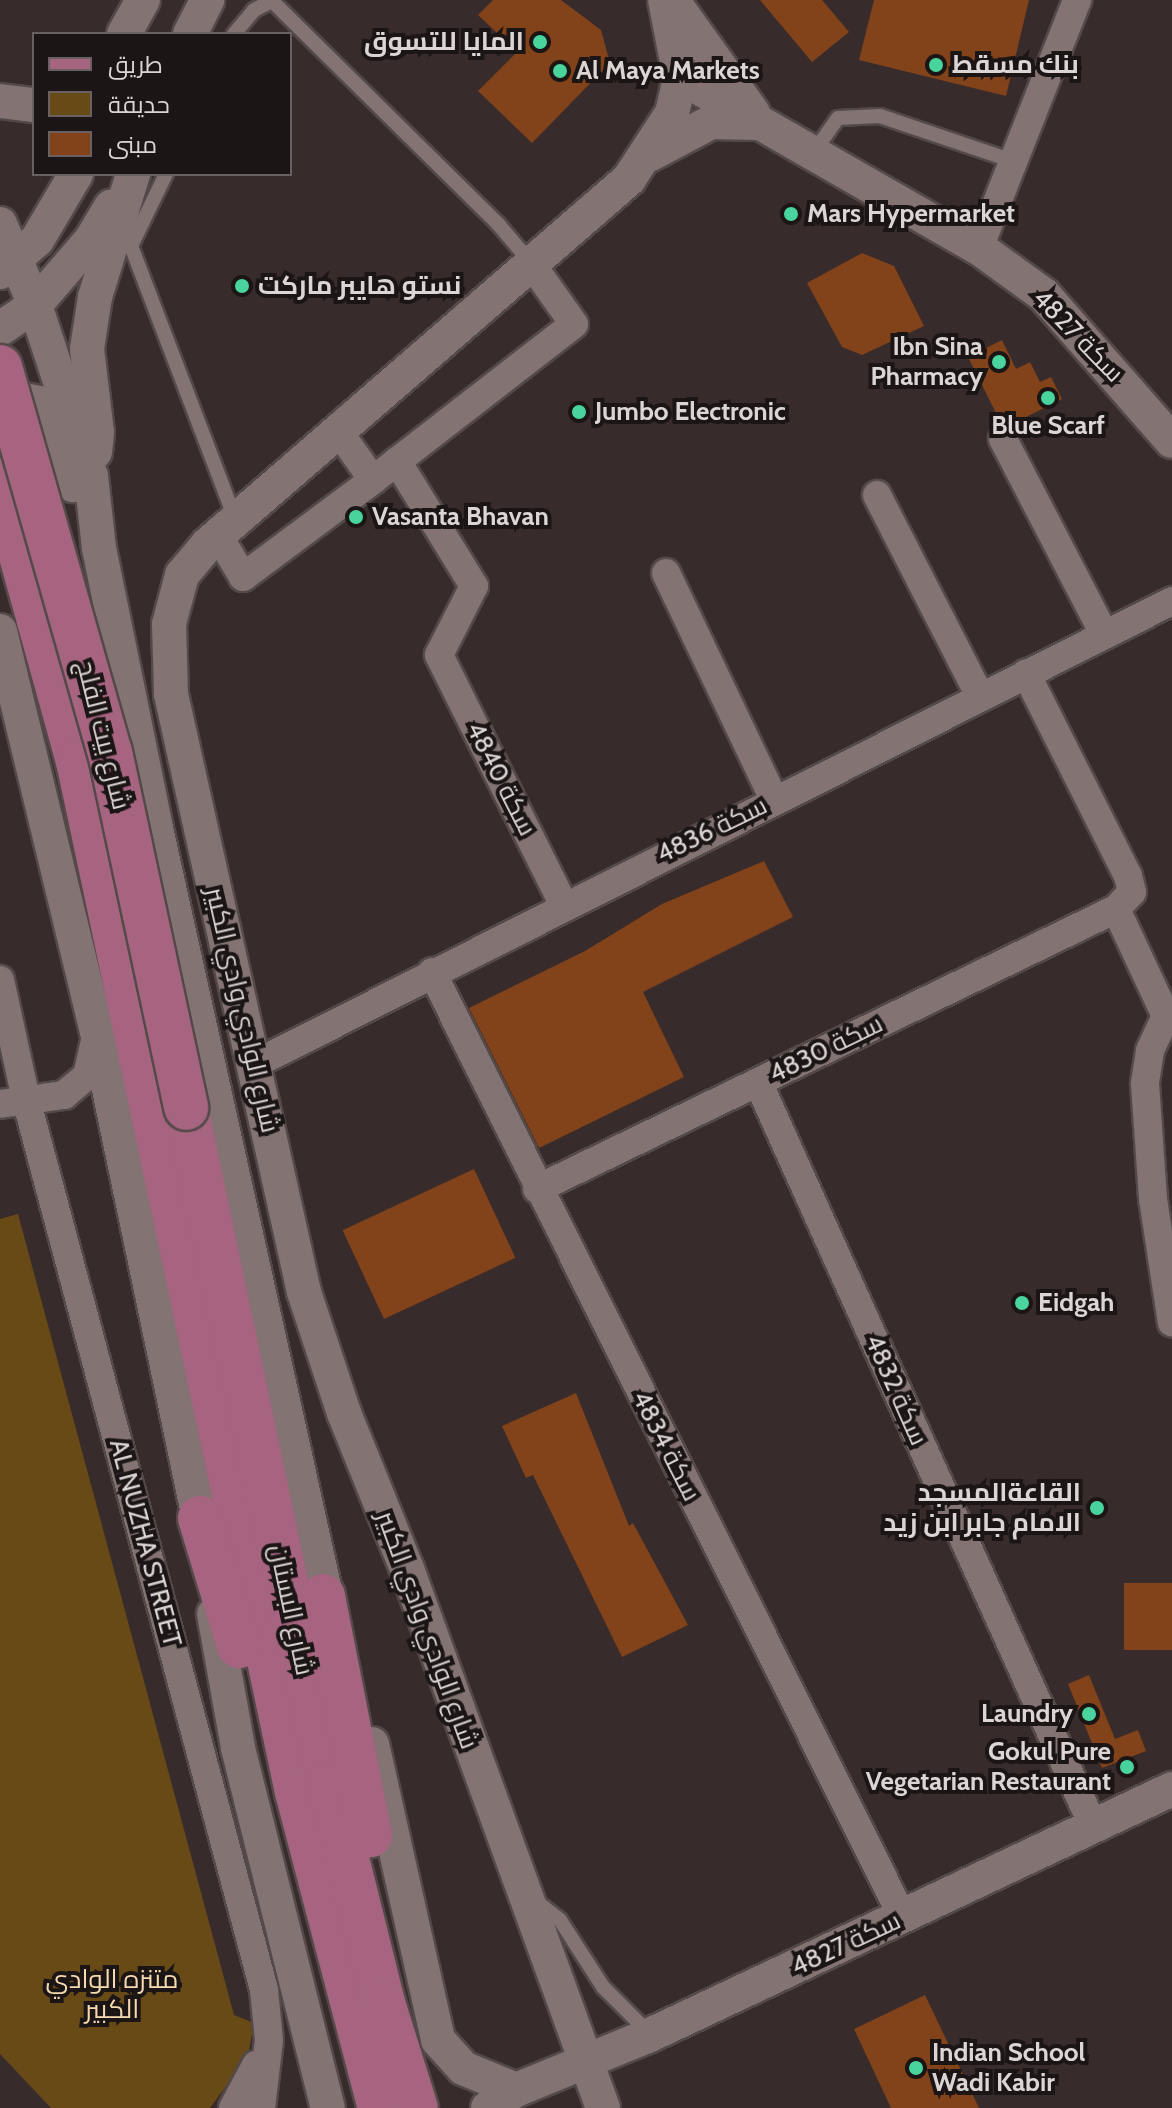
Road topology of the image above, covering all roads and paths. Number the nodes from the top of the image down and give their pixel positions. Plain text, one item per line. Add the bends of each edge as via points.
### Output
1 (143, 0) edge
2 (162, 0) edge
3 (207, 0) edge
4 (273, 0) edge
5 (662, 0) edge
6 (672, 0) edge
7 (1077, 0) edge
8 (125, 32) edge
9 (146, 32) edge
10 (191, 32) edge
11 (236, 32) edge
12 (680, 77) junction
13 (0, 101) edge
14 (32, 105) edge
15 (761, 123) junction
16 (813, 153) junction
17 (642, 160) junction
18 (1013, 161) junction
19 (75, 176) edge
20 (129, 176) edge
21 (129, 176) edge
22 (165, 176) edge
23 (0, 224) edge
24 (979, 248) junction
25 (532, 265) junction
26 (7, 266) edge
27 (35, 305) junction
28 (0, 329) edge
29 (0, 367) edge
30 (0, 406) edge
31 (339, 432) junction
32 (1003, 439) dead end
33 (1172, 441) edge
34 (397, 461) junction
35 (91, 476) junction
36 (0, 480) edge
37 (373, 480) junction
38 (877, 495) dead end
39 (227, 528) junction
40 (99, 548) junction
41 (666, 573) dead end
42 (1172, 601) edge
43 (0, 631) edge
44 (1104, 634) junction
45 (1026, 673) junction
46 (979, 694) junction
47 (774, 799) junction
48 (563, 904) junction
49 (1116, 909) junction
50 (432, 972) junction
51 (0, 980) edge
52 (1169, 1016) edge
53 (97, 1032) junction
54 (255, 1064) junction
55 (758, 1082) junction
56 (13, 1102) edge
57 (169, 1111) junction
58 (537, 1189) junction
59 (1172, 1323) edge
60 (200, 1518) junction
61 (323, 1596) junction
62 (1172, 1789) edge
63 (1094, 1828) junction
64 (522, 1889) junction
65 (903, 1918) junction
66 (650, 2035) junction
67 (269, 2040) junction
68 (361, 2045) junction
69 (585, 2064) junction
70 (516, 2090) junction
71 (233, 2108) edge
72 (261, 2108) edge
73 (328, 2108) edge
74 (380, 2108) edge
75 (416, 2108) edge
76 (423, 2108) edge
77 (488, 2108) edge
78 (603, 2108) edge

1 - 8 street
2 - 9 street
3 - 10 street
4 - 11 lane via 254,10
4 - 25 lane via 499,225
5 - 12 street
6 - 15 street
7 - 18 street
12 - 15 street, سكة 4827
12 - 17 street, شارع الوادي وادي الكبير via 672,113
13 - 14 street
15 - 16 street, سكة 4827
15 - 17 street via 711,122
16 - 18 lane via 838,118 880,116
16 - 24 street, سكة 4827
17 - 25 street, شارع الوادي وادي الكبير via 629,179
18 - 24 street
19 - 26 street via 37,240
20 - 27 street via 91,240
21 - 35 street via 95,297 87,349 97,432
22 - 39 lane via 131,246 217,469
23 - 26 street
24 - 33 street, سكة 4827 via 1044,295
25 - 31 street, شارع الوادي وادي الكبير
25 - 34 street via 574,324
26 - 27 street
27 - 28 street
27 - 35 street
29 - 57 main road, شارع بيت الفلج, bridge via 110,752
30 - 40 street via 24,400 39,403
31 - 37 street
31 - 39 street, شارع الوادي وادي الكبير
32 - 44 street
34 - 37 street
34 - 48 street, سكة 4840 via 474,586 439,655
35 - 40 street
36 - 57 main road, شارع بيت الفلج
37 - 39 street via 243,577
38 - 46 street
39 - 54 street, شارع الوادي وادي الكبير via 182,575 169,624 171,694
40 - 61 street
41 - 47 street
42 - 44 street, سكة 4836
43 - 53 street
44 - 45 street, سكة 4836
45 - 46 street, سكة 4836
45 - 49 street via 1128,876 1132,892
46 - 47 street, سكة 4836
47 - 48 street, سكة 4836
48 - 50 street, سكة 4836
49 - 52 street
49 - 55 street, سكة 4830
50 - 54 street, سكة 4836
50 - 58 street, سكة 4834
51 - 56 street, AL NUZHA STREET
52 - 59 street via 1150,1051 1145,1084 1153,1199
53 - 56 street via 87,1076 64,1095
53 - 60 street
54 - 64 street, شارع الوادي وادي الكبير via 304,1292
55 - 58 street, سكة 4830
55 - 63 street, سكة 4832
56 - 67 street, AL NUZHA STREET via 264,1990
57 - 68 main road, شارع البستان via 297,1792
57 - 75 main road, شارع البستان via 328,1782 383,2003
58 - 65 street, سكة 4834
60 - 68 main road via 236,1632 305,1919 329,1987
60 - 73 street via 238,1748
61 - 70 street via 361,1695 438,2040 463,2068
61 - 76 main road
62 - 63 street, سكة 4827
63 - 65 street, سكة 4827
64 - 66 lane via 560,1920 603,1987
64 - 69 street, شارع الوادي وادي الكبير
65 - 66 street, سكة 4827
66 - 69 street, سكة 4827
67 - 71 street
67 - 72 street, AL NUZHA STREET
68 - 74 main road, شارع البستان
69 - 70 street, سكة 4827
69 - 78 street, شارع الوادي وادي الكبير
70 - 77 street, سكة 4827

